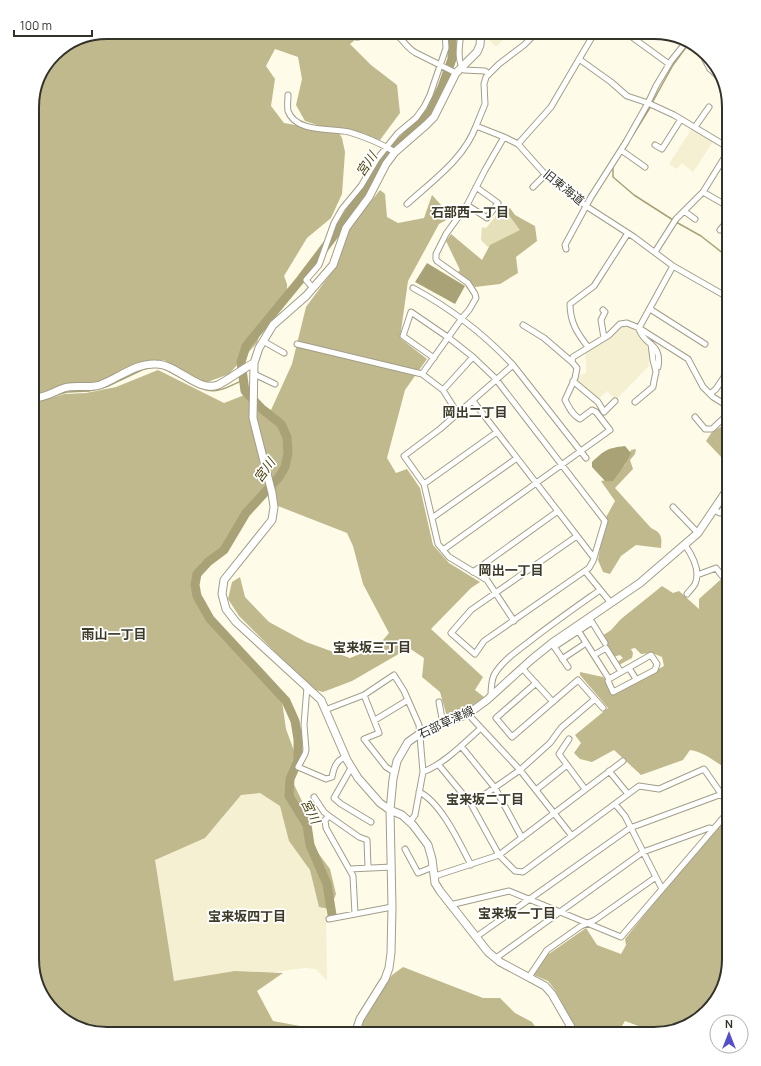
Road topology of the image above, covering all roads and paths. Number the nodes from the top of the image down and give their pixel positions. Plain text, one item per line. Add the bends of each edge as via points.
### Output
1 (401, 39) edge
2 (445, 39) edge
3 (460, 39) edge
4 (480, 39) edge
5 (530, 39) edge
6 (591, 39) edge
7 (635, 39) edge
8 (684, 46) edge
9 (580, 59) junction
10 (669, 64) junction
11 (442, 65) junction
12 (462, 67) junction
13 (454, 72) junction
14 (489, 74) junction
15 (288, 95) dead end
16 (648, 103) junction
17 (709, 107) dead end
18 (681, 119) junction
19 (476, 126) junction
20 (695, 127) junction
21 (504, 137) junction
22 (518, 144) junction
23 (722, 144) edge
24 (655, 145) dead end
25 (387, 147) junction
26 (621, 150) junction
27 (395, 152) junction
28 (722, 161) edge
29 (645, 167) dead end
30 (546, 174) junction
31 (476, 187) junction
32 (533, 187) dead end
33 (703, 192) junction
34 (722, 203) edge
35 (407, 204) dead end
36 (467, 205) junction
37 (586, 206) junction
38 (684, 211) junction
39 (695, 219) dead end
40 (722, 228) edge
41 (720, 230) dead end
42 (628, 233) junction
43 (566, 249) dead end
44 (655, 252) junction
45 (672, 266) junction
46 (312, 287) junction
47 (413, 288) dead end
48 (722, 293) edge
49 (650, 309) junction
50 (603, 310) dead end
51 (462, 318) junction
52 (523, 325) dead end
53 (639, 328) junction
54 (448, 337) junction
55 (604, 338) junction
56 (263, 342) junction
57 (296, 344) dead end
58 (651, 344) junction
59 (705, 344) dead end
60 (588, 347) junction
61 (284, 353) dead end
62 (473, 357) junction
63 (434, 358) junction
64 (572, 362) junction
65 (254, 363) junction
66 (513, 365) junction
67 (658, 367) dead end
68 (254, 374) junction
69 (422, 374) junction
70 (496, 380) junction
71 (722, 380) edge
72 (573, 381) junction
73 (275, 384) dead end
74 (443, 390) junction
75 (710, 394) junction
76 (39, 397) edge
77 (473, 400) junction
78 (615, 401) dead end
79 (636, 402) dead end
80 (722, 402) edge
81 (458, 414) junction
82 (695, 417) dead end
83 (722, 420) edge
84 (497, 432) junction
85 (581, 452) junction
86 (517, 458) junction
87 (586, 458) dead end
88 (562, 466) junction
89 (424, 484) junction
90 (537, 484) junction
91 (722, 498) edge
92 (673, 507) dead end
93 (714, 510) junction
94 (558, 511) junction
95 (722, 511) edge
96 (432, 518) junction
97 (698, 533) junction
98 (577, 536) junction
99 (684, 545) junction
100 (443, 550) junction
101 (594, 558) junction
102 (585, 571) junction
103 (473, 572) junction
104 (697, 575) junction
105 (722, 576) dead end
106 (600, 590) junction
107 (495, 593) junction
108 (686, 594) dead end
109 (611, 603) junction
110 (514, 621) junction
111 (577, 629) junction
112 (586, 643) junction
113 (605, 643) dead end
114 (553, 645) junction
115 (594, 655) junction
116 (562, 659) junction
117 (568, 667) dead end
118 (522, 668) junction
119 (629, 668) junction
120 (621, 672) junction
121 (609, 679) junction
122 (636, 679) junction
123 (536, 683) junction
124 (307, 687) junction
125 (364, 695) junction
126 (491, 697) junction
127 (595, 699) junction
128 (408, 700) junction
129 (439, 702) dead end
130 (553, 702) junction
131 (602, 708) dead end
132 (325, 710) junction
133 (468, 714) junction
134 (375, 720) junction
135 (443, 724) junction
136 (480, 728) junction
137 (420, 733) junction
138 (569, 739) dead end
139 (461, 746) junction
140 (345, 756) junction
141 (623, 760) dead end
142 (438, 764) junction
143 (567, 765) junction
144 (352, 768) junction
145 (520, 770) junction
146 (609, 771) junction
147 (394, 772) junction
148 (423, 772) junction
149 (495, 788) junction
150 (585, 789) junction
151 (536, 790) junction
152 (419, 792) junction
153 (628, 794) junction
154 (722, 794) joint
155 (314, 796) dead end
156 (471, 804) junction
157 (615, 804) junction
158 (390, 810) junction
159 (554, 813) junction
160 (329, 816) junction
161 (722, 819) edge
162 (371, 822) dead end
163 (410, 822) junction
164 (630, 828) junction
165 (713, 829) junction
166 (572, 836) junction
167 (522, 838) junction
168 (405, 849) dead end
169 (644, 852) junction
170 (499, 855) junction
171 (471, 864) junction
172 (368, 867) junction
173 (392, 867) junction
174 (433, 867) junction
175 (350, 868) junction
176 (435, 876) junction
177 (656, 878) junction
178 (662, 889) junction
179 (530, 899) junction
180 (450, 905) junction
181 (392, 907) junction
182 (560, 912) junction
183 (356, 914) junction
184 (330, 920) dead end
185 (588, 923) junction
186 (476, 937) junction
187 (496, 958) junction
188 (528, 977) junction
189 (357, 1027) edge
190 (571, 1027) edge

1 - 11 street via 411,50
2 - 11 street
3 - 12 street via 458,48
4 - 12 street via 477,52
5 - 14 street
6 - 9 street
7 - 10 street
8 - 10 street
9 - 16 street via 627,96
9 - 22 street via 551,107
10 - 16 street
11 - 13 street
11 - 25 street via 424,107
12 - 13 street
12 - 14 street via 464,70 485,71
13 - 27 street via 434,117
14 - 19 street via 484,84 484,104
15 - 25 street via 288,110 292,119 318,129 366,137
16 - 18 street
16 - 26 street
17 - 20 street
18 - 20 street
18 - 24 street via 662,149
19 - 21 street
19 - 35 street via 472,138 455,160
20 - 23 street
21 - 22 street
21 - 31 street
22 - 30 street, 旧東海道
25 - 27 street
25 - 46 street via 334,223 319,265 306,280
26 - 29 street
26 - 37 street
27 - 46 street via 369,197 346,228 333,265
28 - 33 street
30 - 32 street
30 - 37 street, 旧東海道
31 - 36 street
31 - 36 street via 498,203 486,218
33 - 34 street
33 - 38 street
36 - 51 street via 446,234 435,256 437,261 468,283 475,294 473,304
37 - 42 street, 旧東海道
37 - 43 street via 565,245
38 - 39 street
38 - 44 street
40 - 41 street
42 - 44 street, 旧東海道
42 - 60 street via 594,286 570,304 573,325
44 - 45 street, 旧東海道
45 - 48 street, 旧東海道
45 - 49 street
46 - 56 street via 306,296 273,325
47 - 51 street
49 - 53 street
49 - 59 street
50 - 55 street via 601,320
51 - 54 street
51 - 66 street
52 - 64 street via 544,338
53 - 55 street via 627,323 620,324
53 - 58 street via 640,333
53 - 75 street via 688,359 703,387
54 - 62 street
54 - 63 street
54 - 63 street via 411,312 403,336
55 - 60 street
56 - 61 street
56 - 65 street
57 - 69 street
58 - 67 street via 658,353
58 - 79 street via 656,372 653,387
60 - 64 street via 573,357
62 - 70 street
62 - 74 street
63 - 69 street
64 - 72 street via 577,368
65 - 68 street
65 - 76 street via 216,386 203,386 170,367 157,364 140,366 100,385 64,388 53,394
66 - 70 street
66 - 85 street
68 - 73 street
68 - 124 street via 253,418 274,507 272,520 224,580 222,594 226,609 236,622
69 - 74 street
70 - 77 street
70 - 88 street
71 - 75 street
72 - 78 street via 598,402 604,412
72 - 85 street via 565,400 570,410 580,419 592,410 596,412 610,430
74 - 81 street
75 - 80 street
77 - 81 street
77 - 84 street
81 - 89 street via 404,456
82 - 83 street via 705,429 712,429
84 - 86 street
84 - 89 street
85 - 87 street
85 - 88 street
86 - 90 street
86 - 96 street
88 - 90 street
88 - 101 street via 605,521
89 - 96 street
90 - 94 street
90 - 100 street
91 - 93 street, 石部草津線
92 - 97 street
93 - 95 street via 720,513
93 - 97 street, 石部草津線
94 - 98 street
94 - 103 street
96 - 100 street via 438,544
97 - 99 street, 石部草津線
98 - 101 street
98 - 107 street
99 - 104 street via 690,552
99 - 109 street, 石部草津線 via 640,583
100 - 103 street via 448,557
101 - 102 street
102 - 106 street
102 - 110 street
103 - 107 street via 487,580
104 - 105 street via 716,568
104 - 108 street via 695,585
106 - 109 street
106 - 126 street via 556,620 501,666 494,676
107 - 110 street
107 - 110 street via 471,610 451,633 475,654 484,641
109 - 111 street, 石部草津線
111 - 112 street
111 - 113 street via 592,622
111 - 114 street, 石部草津線
112 - 115 street
112 - 116 street
114 - 116 street
114 - 118 street, 石部草津線
115 - 120 street via 606,648
115 - 121 street
116 - 117 street
118 - 123 street
118 - 126 street, 石部草津線
119 - 120 street
119 - 122 street
119 - 122 street via 651,655 657,664 655,670
120 - 121 street
121 - 122 street via 614,692
123 - 130 street
123 - 130 street via 496,718 512,736
124 - 132 street via 321,700
124 - 140 street via 304,725 306,750 298,767 326,780 332,777 334,765
125 - 128 street via 394,675
125 - 132 street
125 - 134 street
126 - 133 street, 石部草津線
127 - 130 street via 578,680
127 - 131 street
127 - 145 street via 561,728 550,743
128 - 134 street
128 - 137 street
129 - 135 street
132 - 140 street
133 - 135 street, 石部草津線
133 - 136 street
134 - 147 street via 379,733 364,739 386,767
135 - 137 street, 石部草津線
136 - 139 street
136 - 145 street
137 - 147 street, 石部草津線 via 408,742
137 - 148 street
138 - 143 street via 559,754
139 - 142 street
139 - 149 street
140 - 144 street
141 - 146 street
142 - 148 street
142 - 156 street
143 - 150 street
143 - 151 street
144 - 158 street via 380,803
144 - 162 street via 334,798
145 - 149 street
145 - 151 street
146 - 150 street
146 - 153 street
147 - 158 street, 石部草津線
148 - 152 street
149 - 156 street
149 - 167 street
150 - 159 street
151 - 159 street
152 - 163 street via 415,815
152 - 171 street via 426,796 447,820
153 - 154 street via 639,786 659,789 704,769
153 - 157 street
154 - 164 street
155 - 160 street
156 - 170 street
157 - 164 street via 625,816
157 - 166 street
158 - 163 street
158 - 173 street, 石部草津線
159 - 166 street
159 - 167 street
160 - 172 street via 367,840
160 - 175 street via 326,828
161 - 165 street
163 - 174 street via 428,845
164 - 169 street
164 - 179 street
165 - 169 street via 709,828
165 - 178 street
166 - 170 street via 523,872 515,871
167 - 170 street
168 - 174 street via 418,873
169 - 177 street
169 - 182 street
170 - 171 street
171 - 176 street
172 - 173 street
172 - 175 street
173 - 181 street, 石部草津線
174 - 176 street
175 - 183 street
176 - 180 street via 435,883
177 - 178 street
177 - 185 street
178 - 185 street via 621,937
179 - 180 street via 509,891
179 - 182 street
179 - 186 street
180 - 186 street
181 - 183 street
181 - 189 street, 石部草津線 via 389,968
182 - 185 street
182 - 187 street
183 - 184 street
185 - 188 street via 547,950
186 - 187 street
187 - 188 street
188 - 190 street via 545,986 552,994

